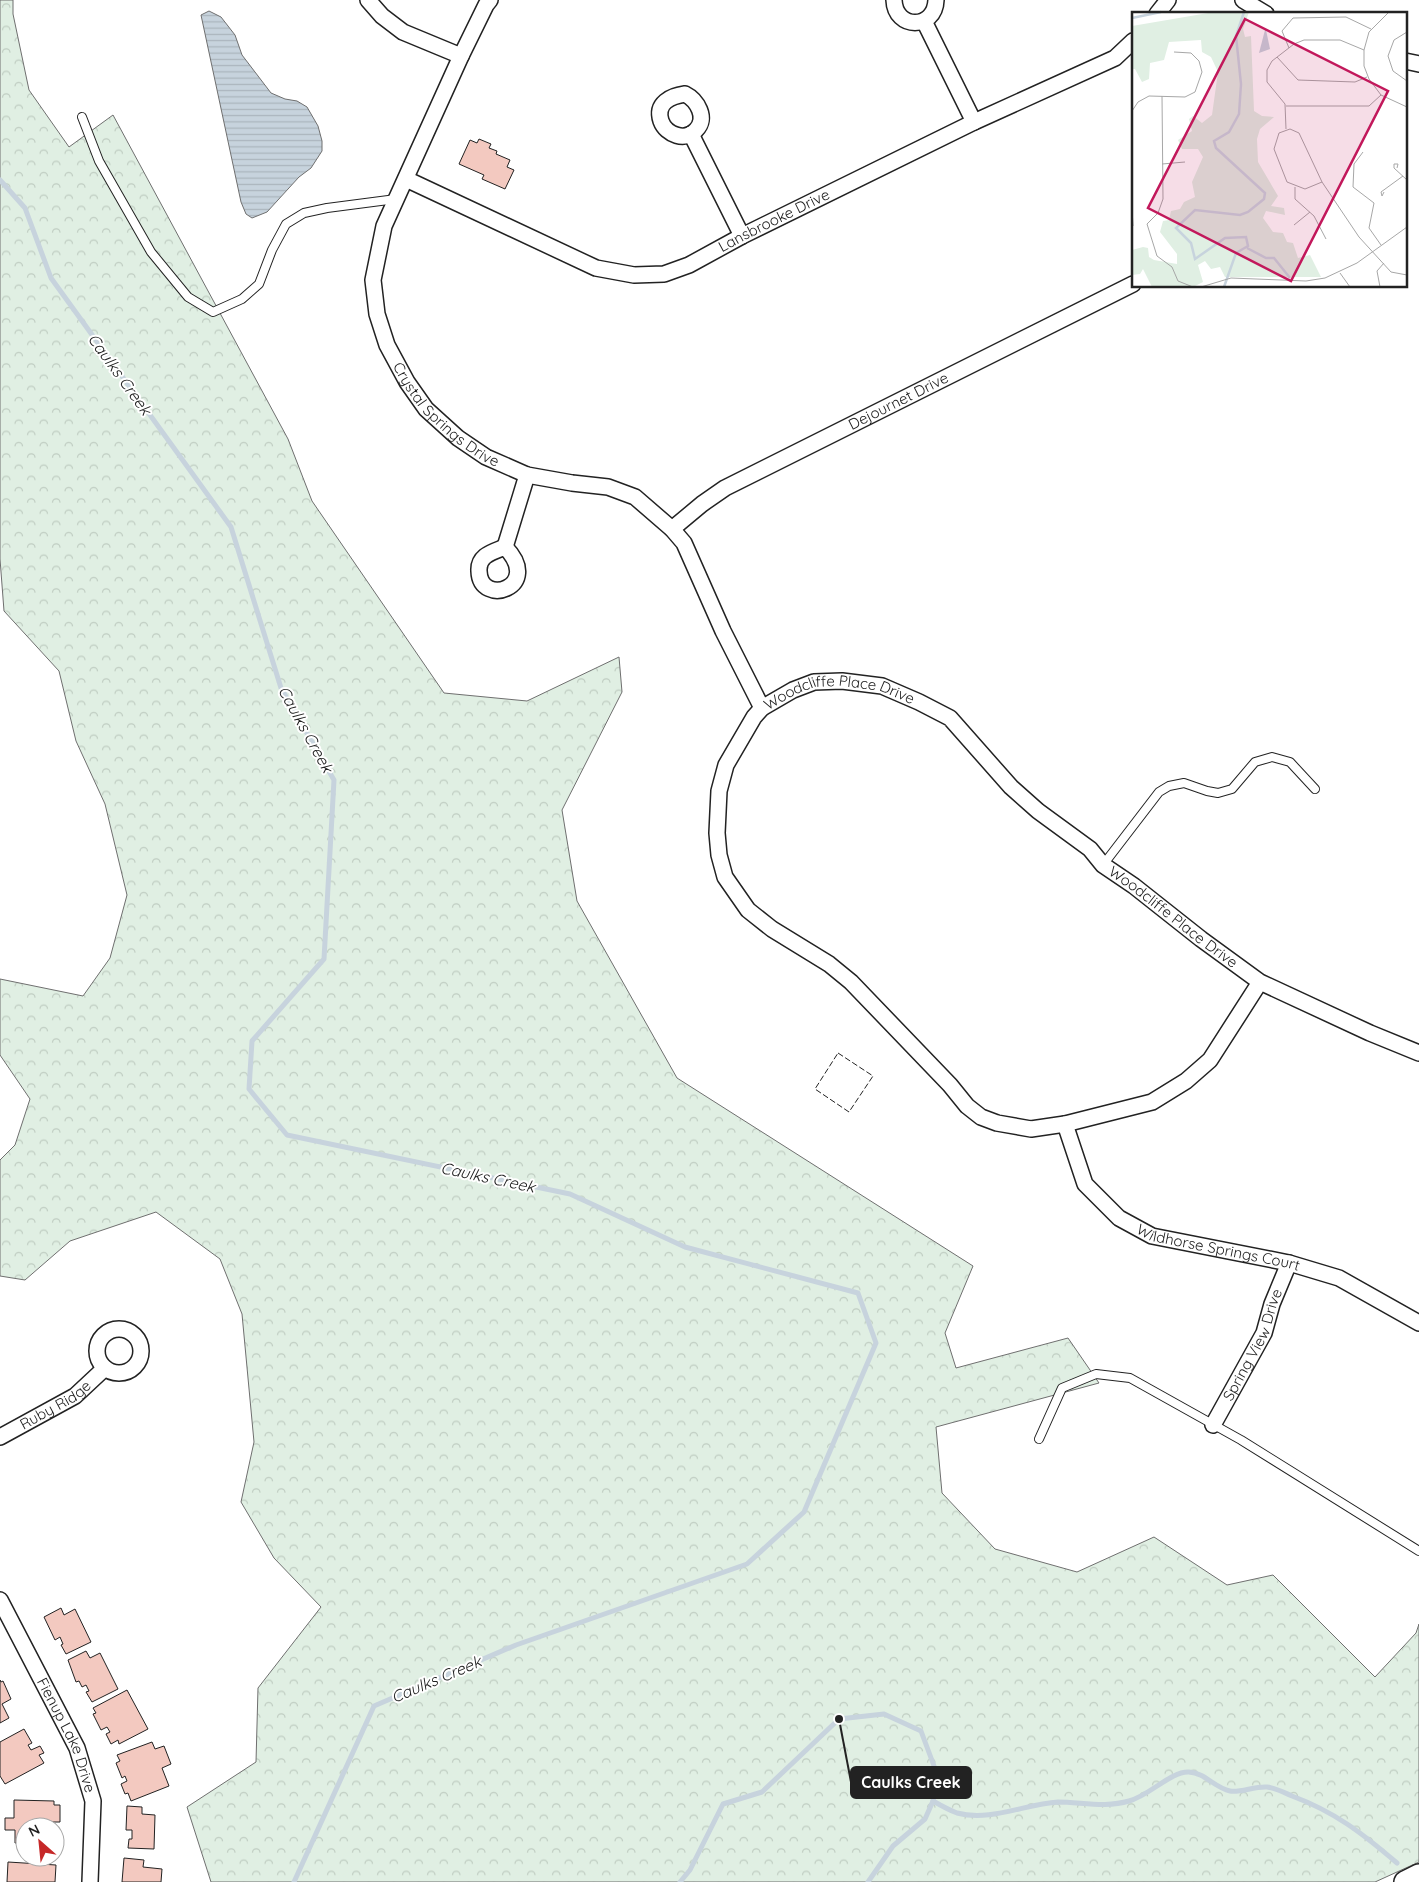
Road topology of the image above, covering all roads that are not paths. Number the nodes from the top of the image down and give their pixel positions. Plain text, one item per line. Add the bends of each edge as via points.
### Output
1 (368, 0) edge
2 (490, 0) edge
3 (894, 0) edge
4 (936, 0) edge
5 (1168, 0) edge
6 (1243, 0) edge
7 (1159, 12) edge
8 (1263, 12) edge
9 (924, 21) junction
10 (1132, 42) edge
11 (461, 56) junction
12 (1406, 61) edge
13 (1419, 64) edge
14 (82, 117) dead end
15 (974, 122) junction
16 (691, 134) dead end
17 (406, 179) junction
18 (396, 199) junction
19 (742, 236) junction
20 (1132, 284) edge
21 (527, 475) junction
22 (672, 529) junction
23 (505, 547) dead end
24 (762, 708) junction
25 (1315, 789) dead end
26 (1103, 864) junction
27 (1260, 982) junction
28 (1419, 1053) edge
29 (1065, 1124) junction
30 (1289, 1264) junction
31 (1419, 1323) edge
32 (105, 1368) dead end
33 (1213, 1425) junction
34 (0, 1437) edge
35 (1039, 1439) dead end
36 (1419, 1551) edge
37 (0, 1600) edge
38 (1419, 1875) edge
39 (90, 1882) edge
40 (1405, 1882) edge

1 - 11 street via 403,32
2 - 11 street, Crystal Springs Drive
3 - 9 street via 895,8 903,19 917,23
4 - 9 street via 933,13
5 - 7 street
6 - 8 street
9 - 15 street
10 - 15 street, Lansbrooke Drive via 1115,58
11 - 17 street, Crystal Springs Drive
12 - 13 street
14 - 18 lane via 99,161 151,252 188,297 213,312 242,299 259,284 286,224 304,213
15 - 19 street, Lansbrooke Drive
16 - 19 street
17 - 18 street, Crystal Springs Drive
17 - 19 street, Lansbrooke Drive via 596,268 634,275 664,274 689,265
18 - 21 street, Crystal Springs Drive via 384,226 373,280 377,314 387,345 426,408 458,438 486,457
20 - 22 street, Dejournet Drive via 725,488
21 - 22 street, Crystal Springs Drive via 608,487 635,497
21 - 23 street
22 - 24 street, Crystal Springs Drive via 684,543
24 - 26 street, Woodcliffe Place Drive via 814,682 842,681 882,686 919,702 950,718 1011,786 1038,811 1090,849
24 - 29 street, Woodcliffe Place Drive via 726,765 719,791 719,855 725,877 748,910 852,982 967,1106 981,1117 1031,1129
25 - 26 lane via 1290,762 1272,757 1255,762 1232,789 1218,793 1184,783 1169,786 1158,792
26 - 27 street, Woodcliffe Place Drive
27 - 28 street, Woodcliffe Place Drive
27 - 29 street, Woodcliffe Place Drive via 1210,1060 1186,1081 1152,1102
29 - 30 street, Wildhorse Springs Court via 1085,1184 1119,1218 1152,1236
30 - 31 street, Wildhorse Springs Court via 1339,1278
30 - 33 street, Spring View Drive via 1264,1333
32 - 34 street, Ruby Ridge via 75,1396
33 - 35 lane via 1130,1378 1096,1374 1062,1388
33 - 36 lane
37 - 39 street, Fienup Lake Drive via 77,1748 93,1801
38 - 40 main road

